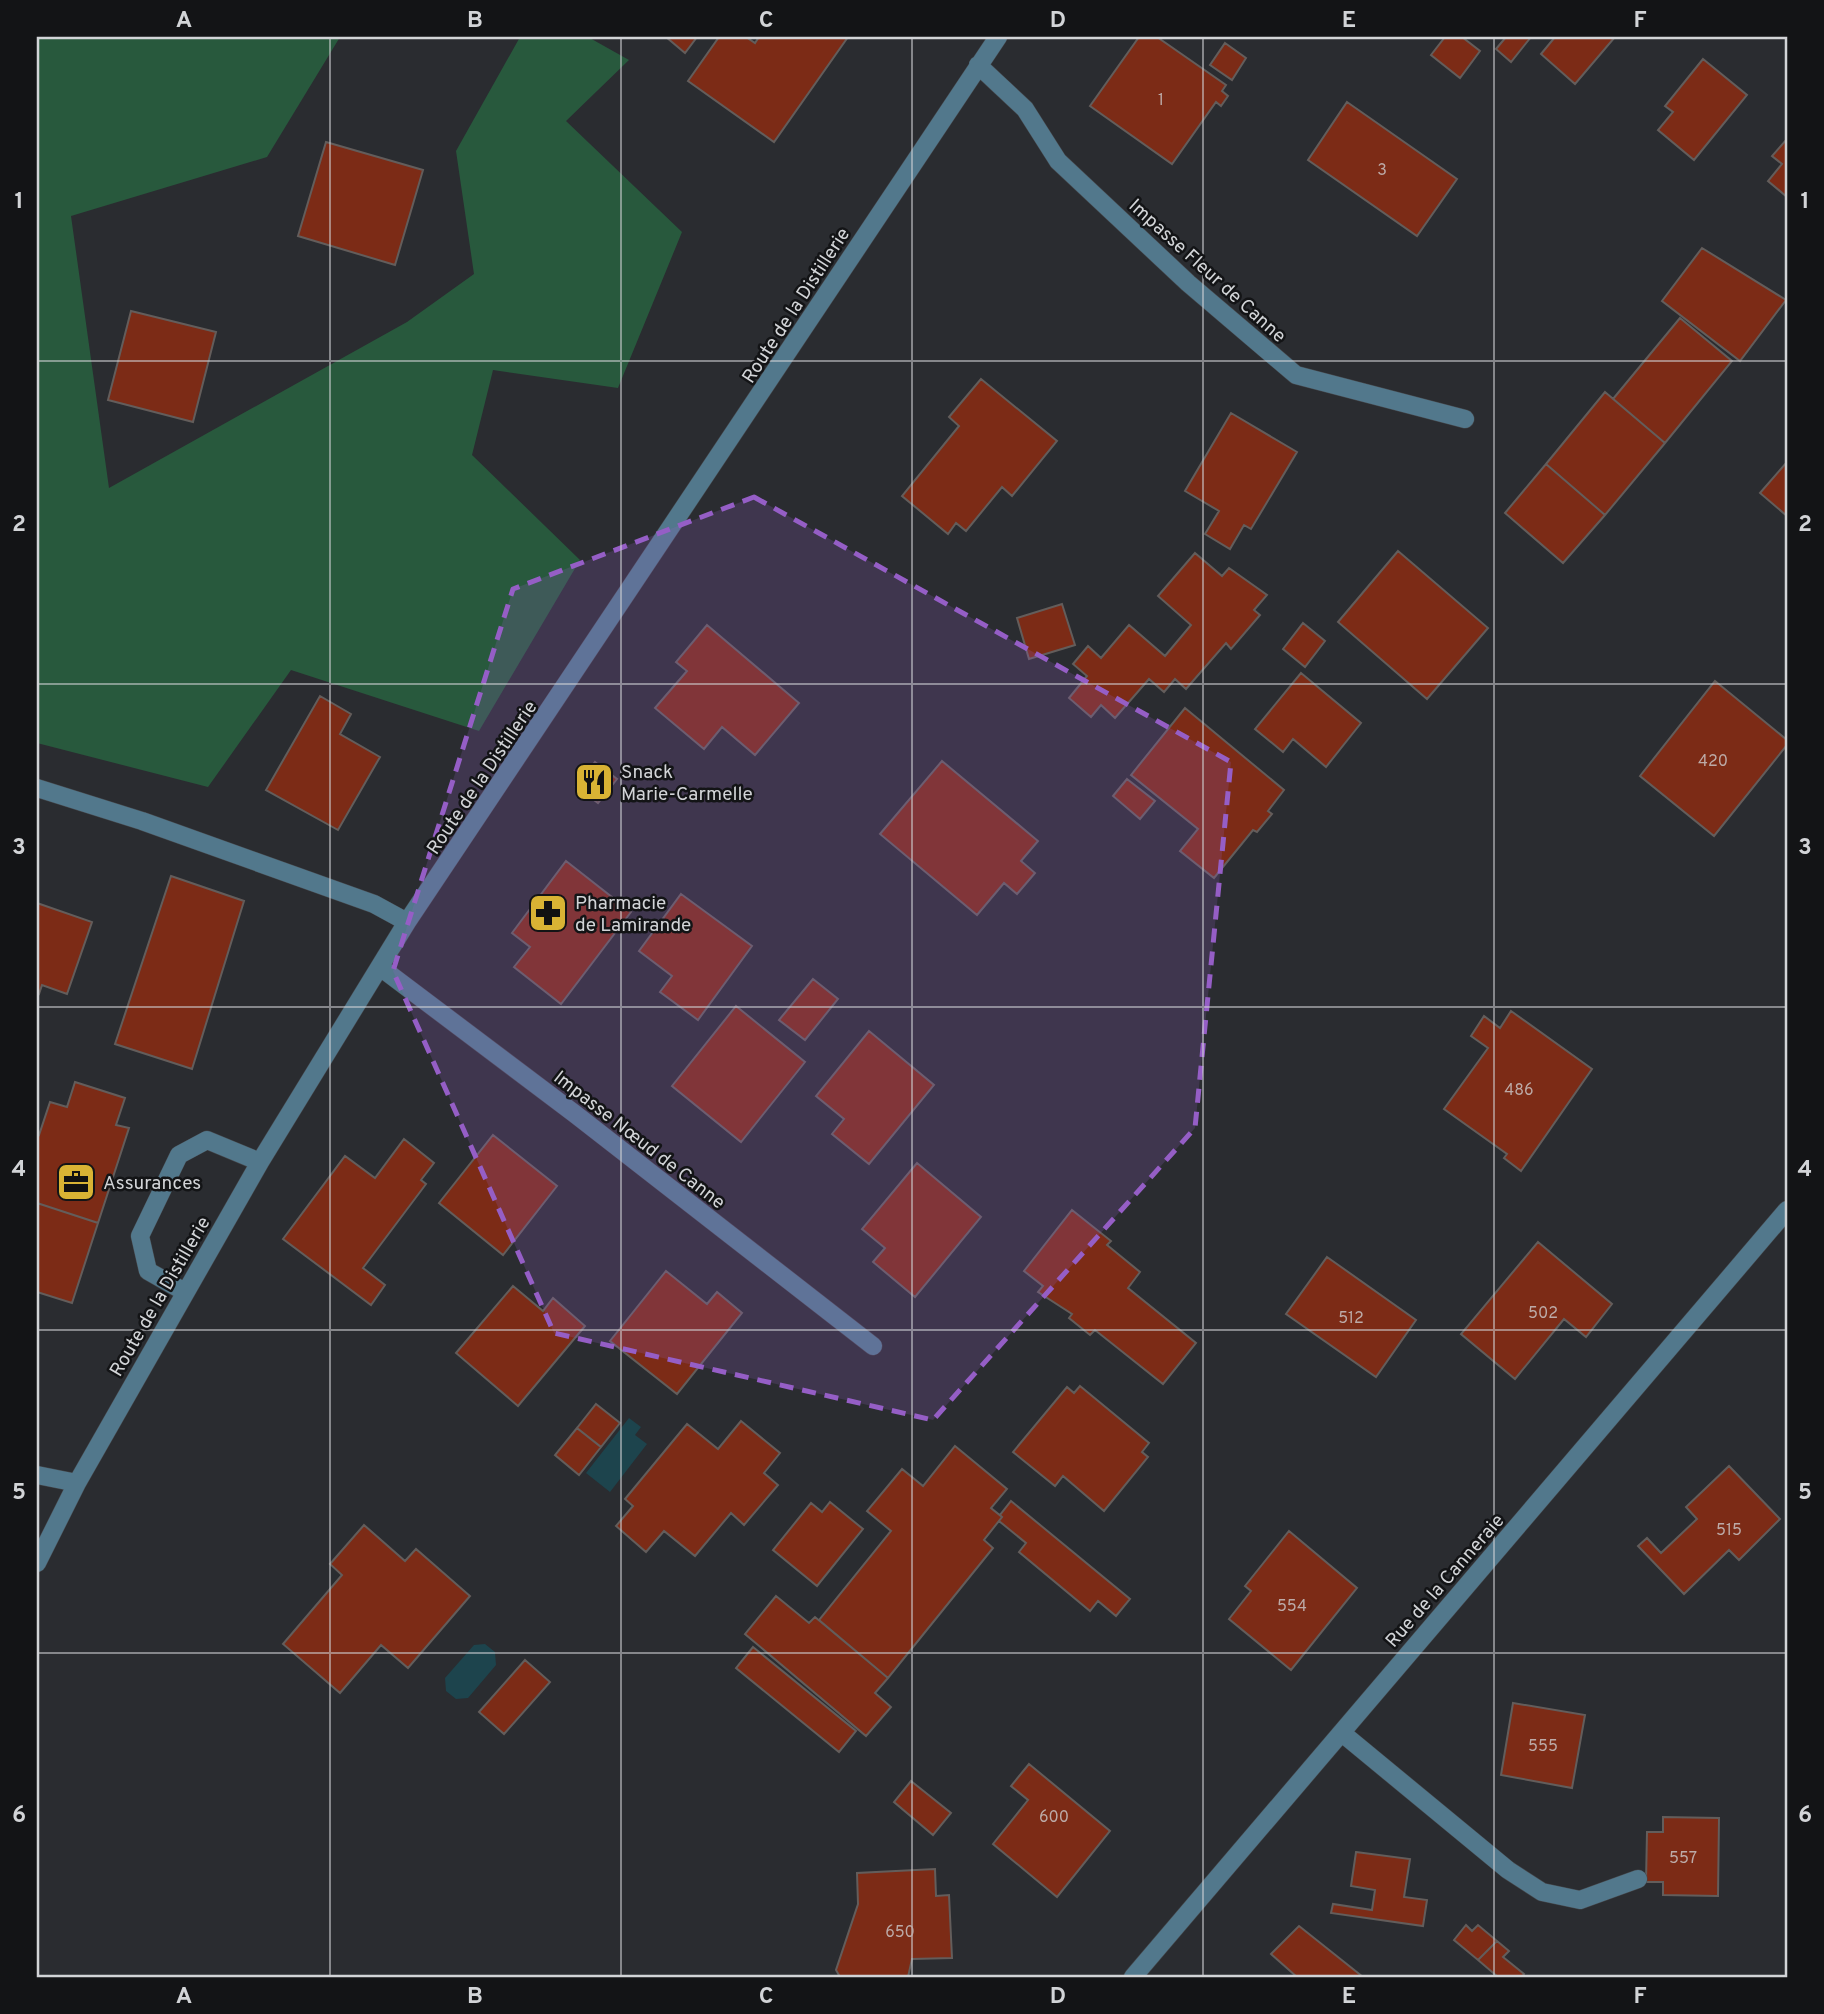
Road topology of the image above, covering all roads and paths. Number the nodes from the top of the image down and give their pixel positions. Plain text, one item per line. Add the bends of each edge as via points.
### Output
1 (998, 37) edge
2 (978, 65) junction
3 (1465, 419) dead end
4 (37, 789) edge
5 (407, 922) junction
6 (380, 968) junction
7 (260, 1162) junction
8 (1787, 1210) edge
9 (185, 1293) junction
10 (873, 1346) dead end
11 (37, 1475) edge
12 (77, 1483) junction
13 (37, 1563) edge
14 (1342, 1733) junction
15 (1637, 1879) dead end
16 (1133, 1977) edge

1 - 2 street, Route de la Distillerie
2 - 3 street, Impasse Fleur de Canne via 1025,108 1058,160 1188,283 1296,375
2 - 5 street, Route de la Distillerie
4 - 5 street via 142,821 374,904
5 - 6 street, Route de la Distillerie
6 - 7 street, Route de la Distillerie
6 - 10 street, Impasse Nœud de Canne
7 - 9 street, Route de la Distillerie
7 - 9 street via 206,1140 179,1155 141,1236 148,1271
8 - 14 street, Rue de la Canneraie
9 - 12 street, Route de la Distillerie
11 - 12 street
12 - 13 street, Route de la Distillerie
14 - 15 street via 1507,1870 1542,1892 1580,1900
14 - 16 street, Rue de la Canneraie

